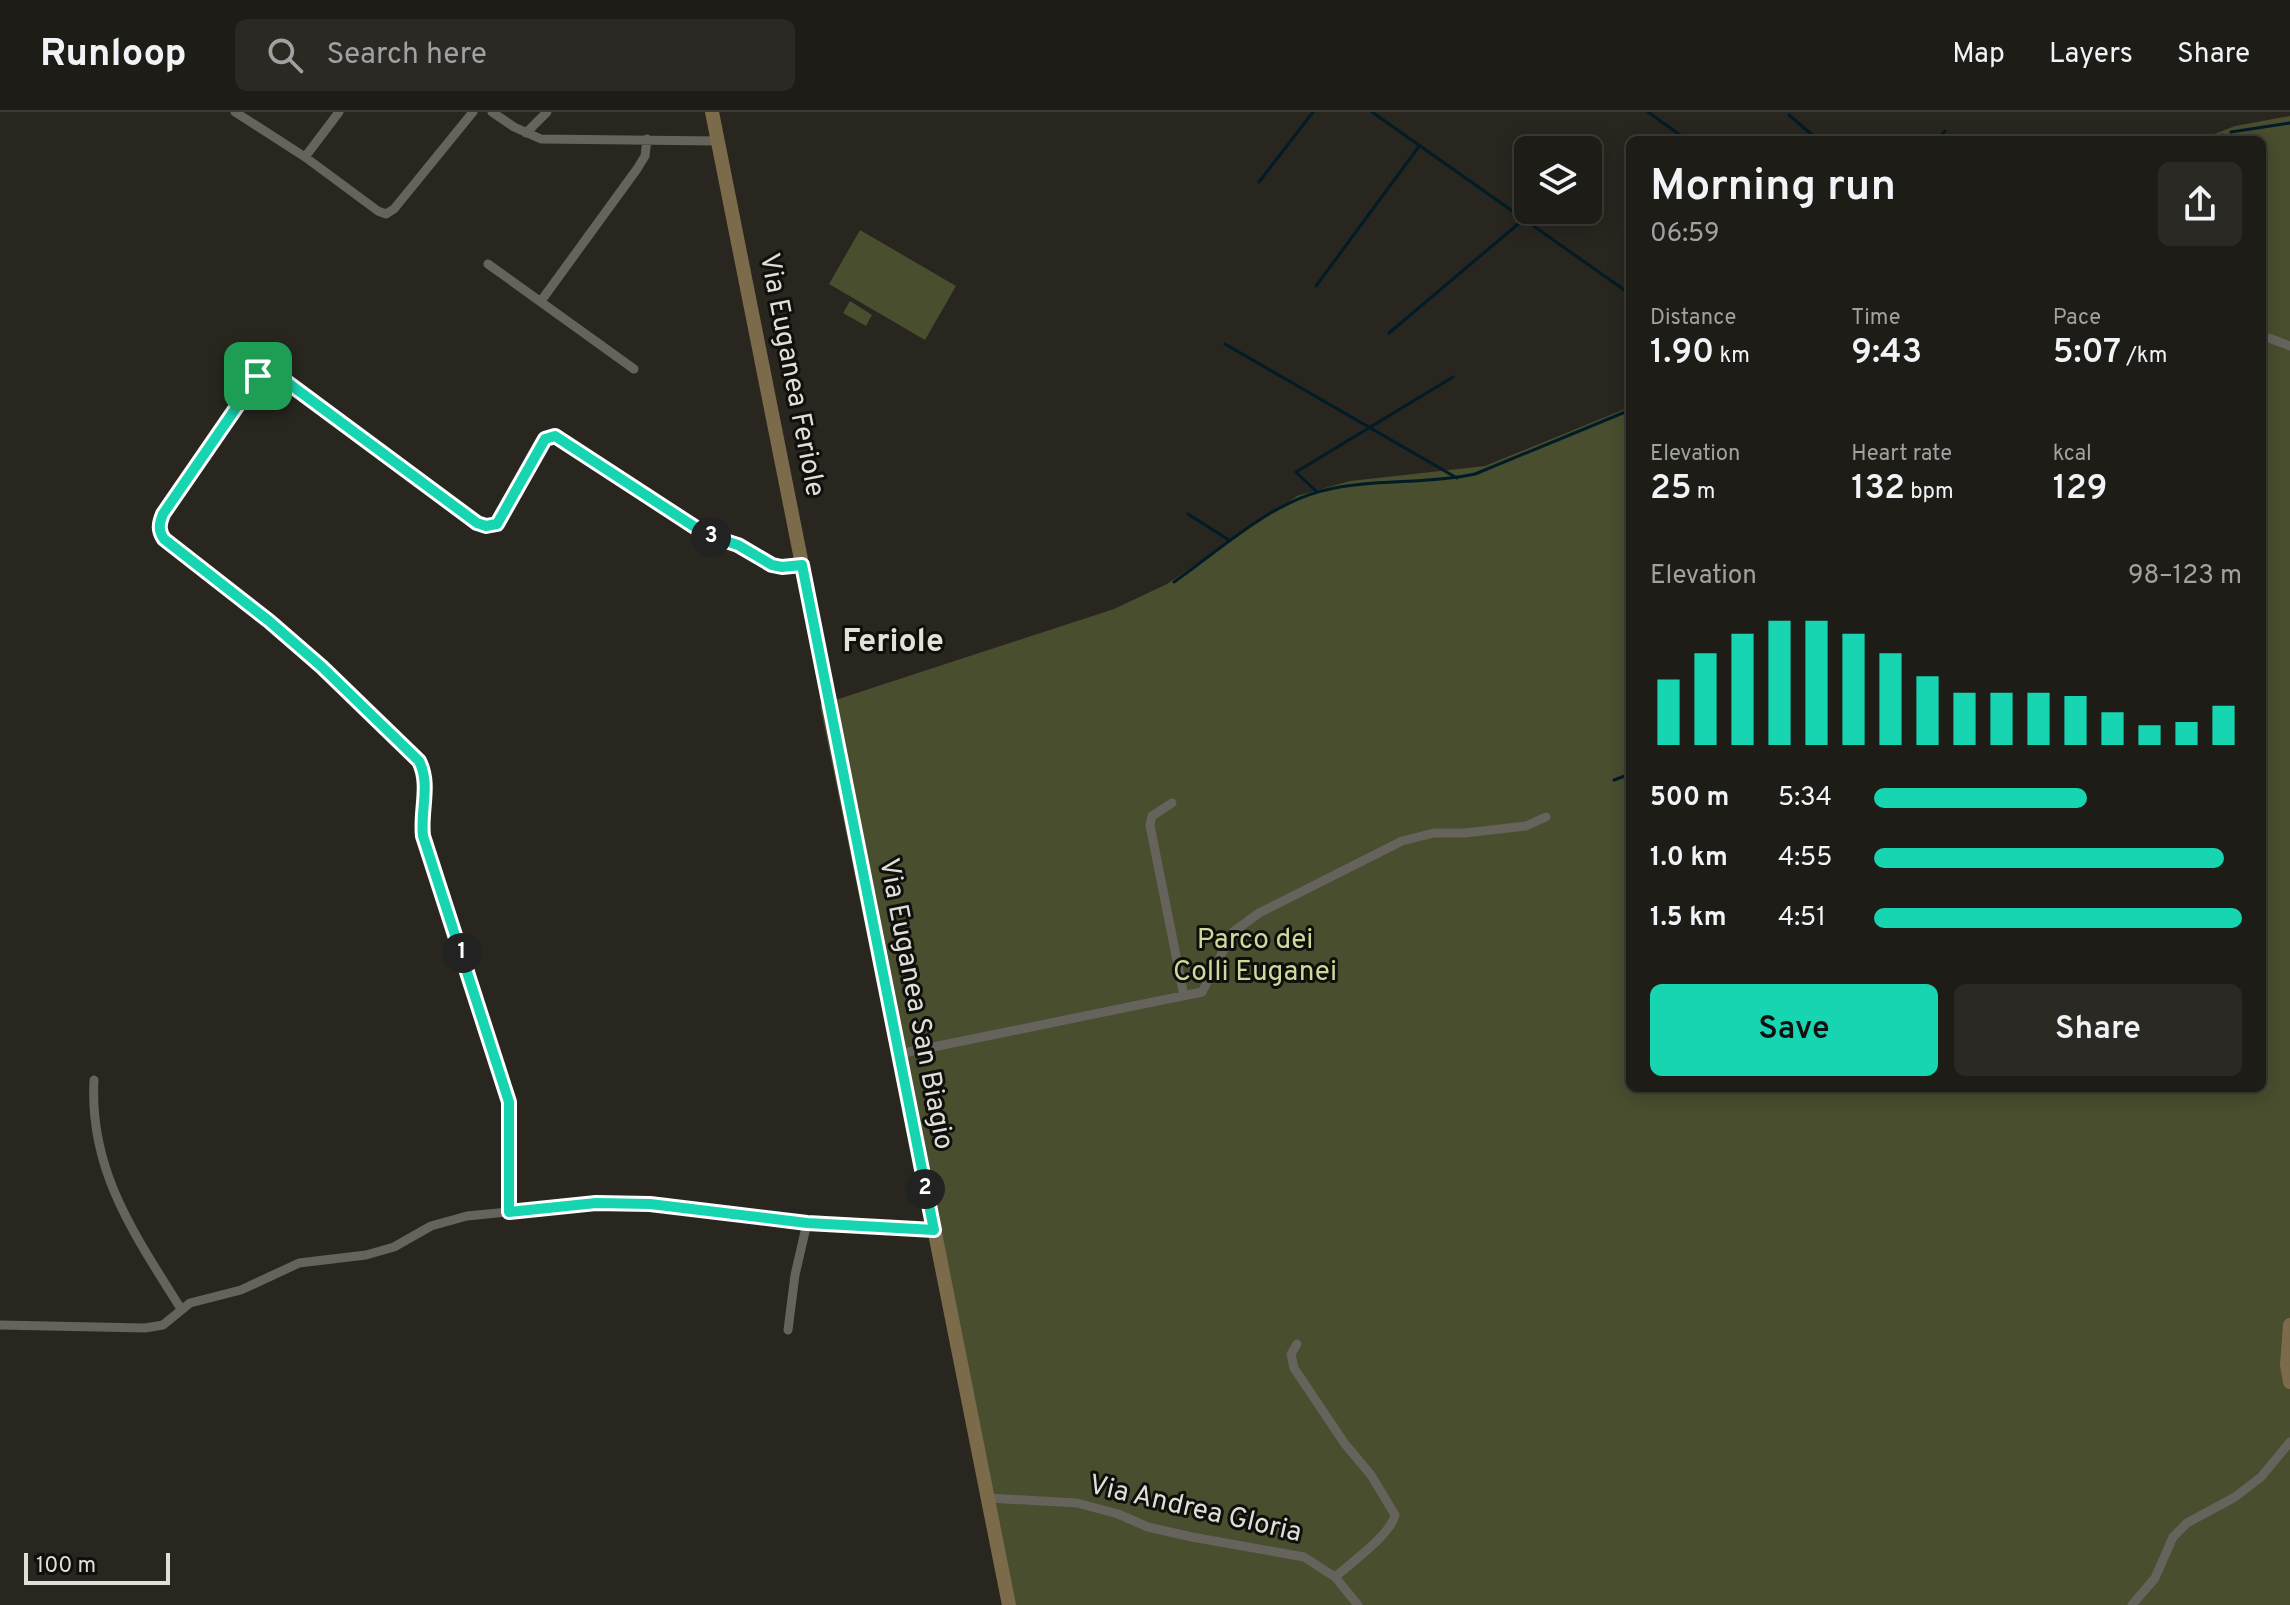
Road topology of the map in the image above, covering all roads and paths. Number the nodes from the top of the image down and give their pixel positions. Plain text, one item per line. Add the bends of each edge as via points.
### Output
1 (235, 112) edge
2 (339, 112) edge
3 (473, 112) edge
4 (492, 112) edge
5 (547, 112) edge
6 (712, 112) edge
7 (526, 133) junction
8 (647, 139) junction
9 (718, 141) junction
10 (305, 157) junction
11 (488, 264) dead end
12 (541, 301) junction
13 (2269, 338) dead end
14 (2290, 346) edge
15 (634, 369) dead end
16 (802, 565) junction
17 (818, 647) joint
18 (1172, 803) dead end
19 (1546, 817) dead end
20 (1184, 996) junction
21 (899, 1054) junction
22 (94, 1080) dead end
23 (509, 1212) junction
24 (807, 1223) junction
25 (934, 1230) junction
26 (181, 1309) junction
27 (0, 1325) edge
28 (2290, 1325) edge
29 (788, 1330) dead end
30 (1297, 1344) dead end
31 (2290, 1382) edge
32 (2290, 1442) edge
33 (987, 1498) junction
34 (1335, 1577) junction
35 (1009, 1605) edge
36 (1358, 1605) edge
37 (2132, 1605) edge

1 - 10 street
2 - 10 street
3 - 10 street via 386,214
4 - 7 street
5 - 7 street
6 - 9 main road, Via Euganea Feriole
7 - 8 street via 541,139
8 - 9 street
8 - 12 street via 637,169
9 - 16 main road, Via Euganea Feriole
11 - 12 street
12 - 15 street
13 - 14 street
16 - 17 main road, Via Euganea Feriole
16 - 23 street via 772,565 707,535 555,436 545,439 497,524 477,523 280,377 266,372 258,376 163,514 159,523 164,539 322,667 425,772 423,836 509,1102
17 - 21 main road, Via Euganea San Biagio
18 - 20 street via 1152,816 1150,825
19 - 20 street via 1526,826 1434,833 1402,841 1259,913 1233,932 1202,992
20 - 21 street
21 - 25 main road, Via Euganea San Biagio
22 - 26 street via 93,1109 103,1166 125,1220
23 - 24 street via 596,1203 650,1204
23 - 26 street via 450,1220 366,1255 299,1263 241,1290
24 - 25 street
24 - 29 street
25 - 33 main road, Via Euganea San Biagio
26 - 27 street via 163,1325 145,1328
28 - 31 main road
30 - 34 street via 1291,1354 1294,1368 1395,1515 1394,1523
32 - 37 street via 2261,1477 2180,1530 2155,1578
33 - 34 street, Via Andrea Gloria via 1077,1503 1148,1527 1304,1557
33 - 35 main road, Via Euganea San Biagio
34 - 36 street, Via Andrea Gloria

